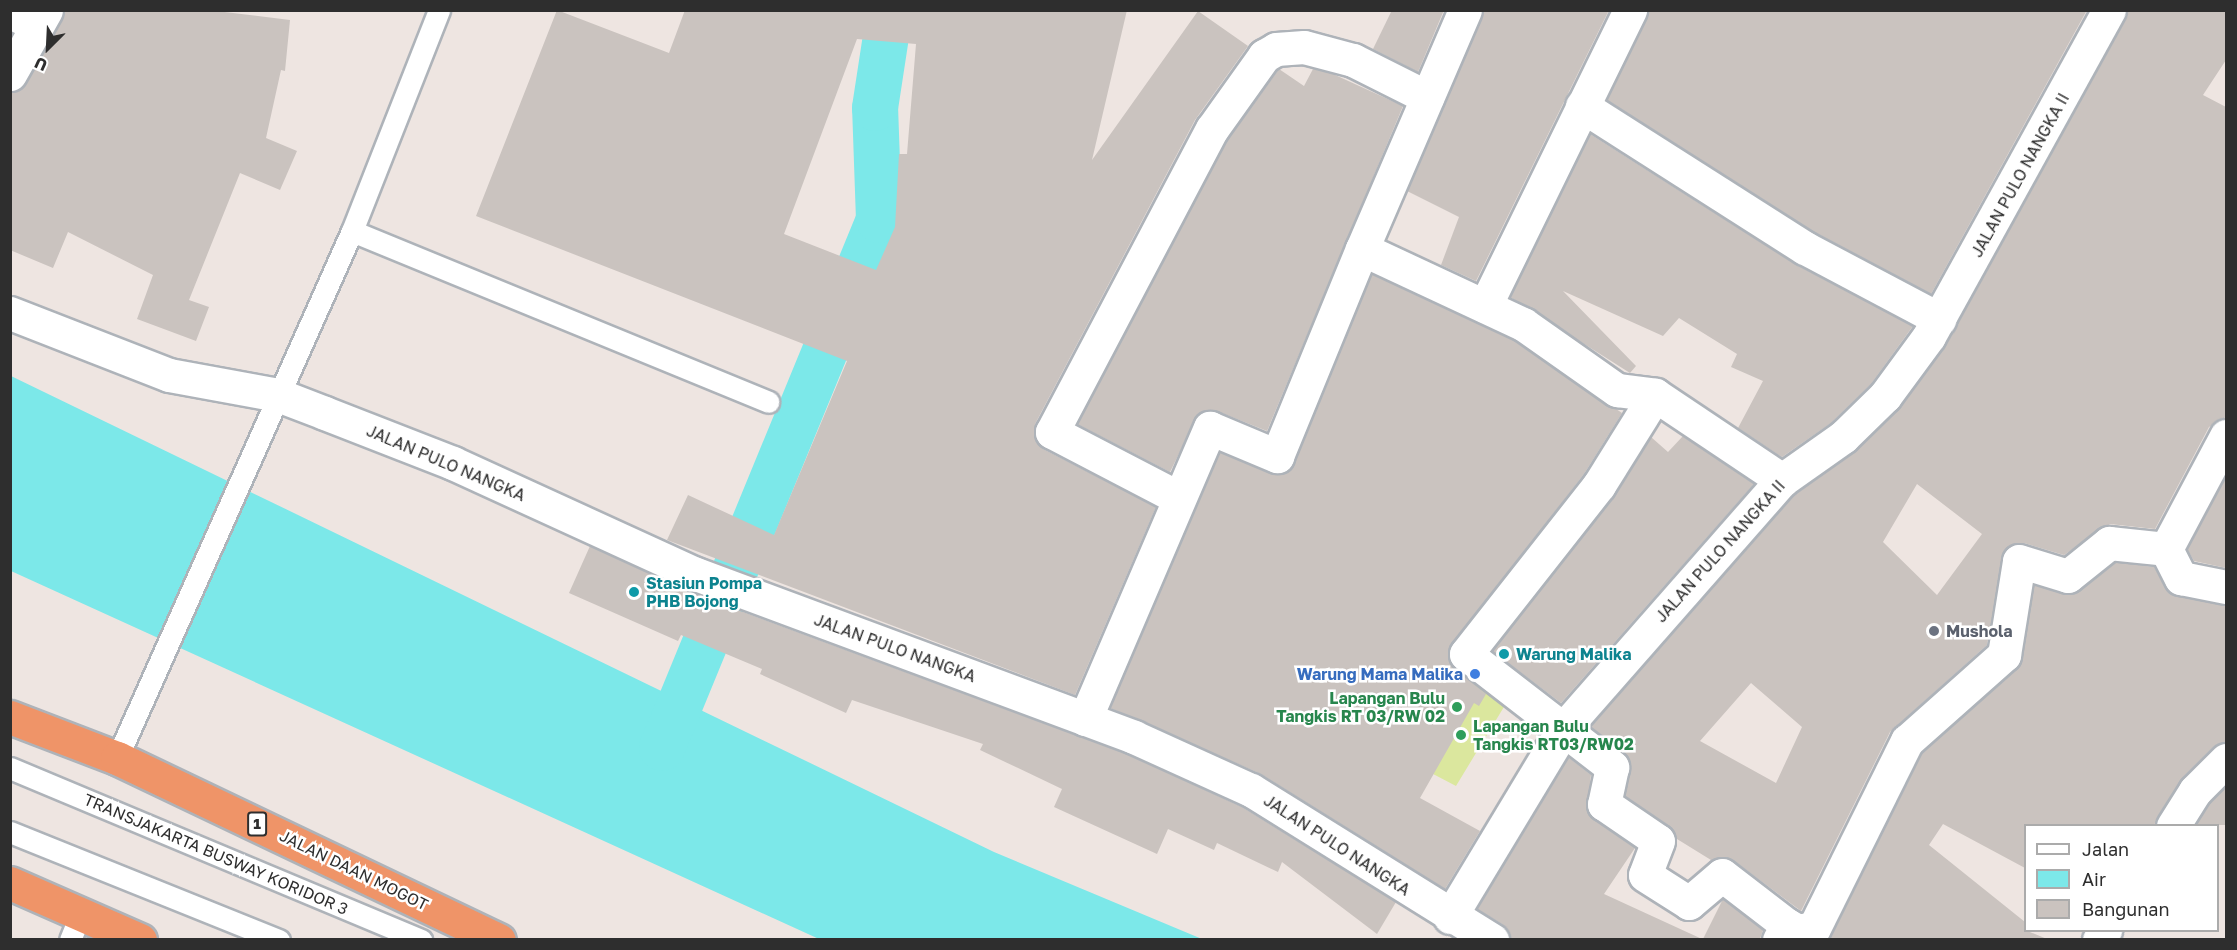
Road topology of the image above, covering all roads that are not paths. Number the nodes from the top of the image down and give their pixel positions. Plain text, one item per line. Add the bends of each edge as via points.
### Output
1 (439, 10) edge
2 (1465, 10) edge
3 (1630, 10) edge
4 (2109, 10) edge
5 (31, 16) edge
6 (10, 74) edge
7 (1427, 97) junction
8 (1582, 106) junction
9 (352, 231) junction
10 (1362, 249) junction
11 (1485, 306) junction
12 (10, 313) edge
13 (1939, 319) junction
14 (278, 395) junction
15 (1655, 395) junction
16 (768, 402) dead end
17 (2226, 436) edge
18 (1782, 480) junction
19 (1177, 497) junction
20 (2166, 549) junction
21 (2226, 587) edge
22 (10, 717) edge
23 (1085, 719) junction
24 (1564, 728) junction
25 (117, 758) junction
26 (2226, 760) edge
27 (10, 768) edge
28 (2174, 824) edge
29 (10, 832) edge
30 (10, 883) edge
31 (1450, 917) junction
32 (75, 926) edge
33 (1783, 932) edge
34 (140, 939) edge
35 (279, 939) edge
36 (422, 939) edge
37 (499, 939) edge
38 (1492, 939) edge

1 - 9 lane
2 - 7 street
3 - 8 street
4 - 13 street, JALAN PULO NANGKA II
5 - 6 street
7 - 10 street
7 - 19 street via 1353,60 1304,47 1276,49 1264,56 1212,129 1052,432
8 - 11 street
8 - 13 street via 1805,248
9 - 14 lane
9 - 16 lane
10 - 11 street
10 - 19 street via 1277,456 1210,428
11 - 15 street via 1523,324 1617,390
12 - 14 street, JALAN PULO NANGKA via 169,375
13 - 18 street, JALAN PULO NANGKA II via 1885,396 1843,437
14 - 23 street, JALAN PULO NANGKA via 453,463 696,574
14 - 25 lane
15 - 18 street
15 - 24 street via 1599,485 1466,654
17 - 20 street
18 - 24 street, JALAN PULO NANGKA II
19 - 23 street
20 - 21 street via 2181,578
20 - 33 street via 2109,543 2068,576 2019,561 2004,655 1907,741 1814,928
22 - 25 highway, JALAN DAAN MOGOT / 1
23 - 31 street, JALAN PULO NANGKA via 1251,790
24 - 31 street, JALAN PULO NANGKA II
24 - 33 street via 1612,767 1604,804 1658,841 1645,875 1689,903 1722,875
25 - 37 highway, JALAN DAAN MOGOT / 1
26 - 28 street via 2195,791
27 - 36 lane, TRANSJAKARTA BUSWAY KORIDOR 3
29 - 35 lane
30 - 32 highway
31 - 38 street, JALAN PULO NANGKA
32 - 34 highway

